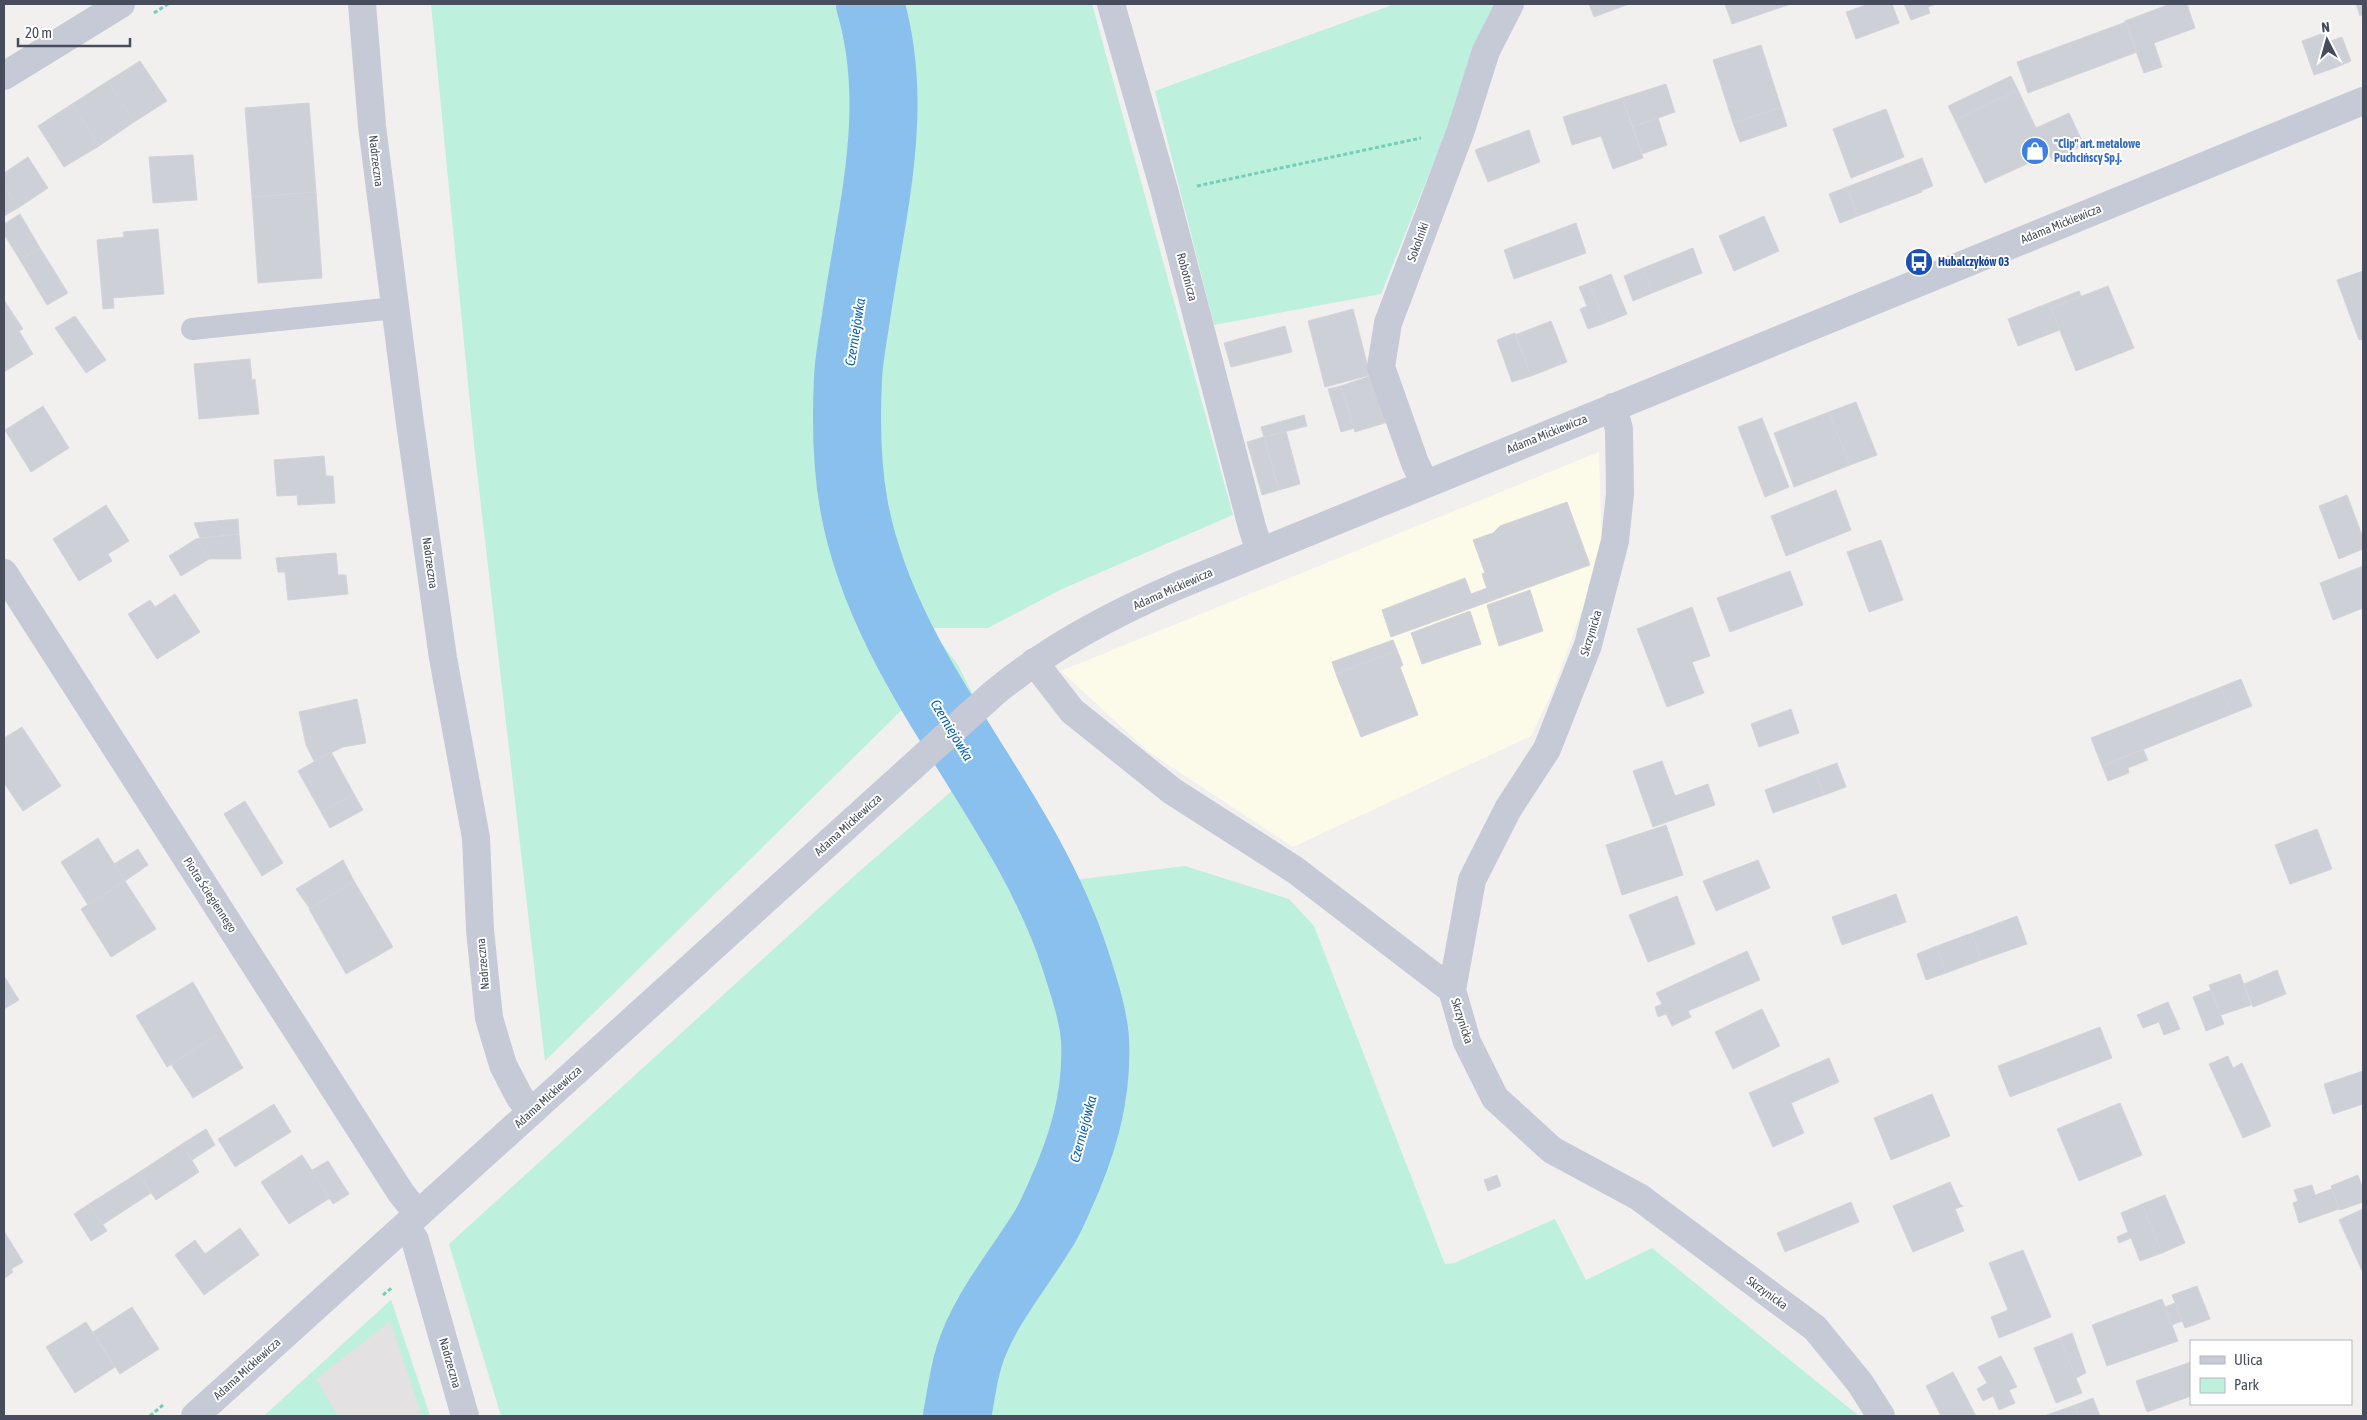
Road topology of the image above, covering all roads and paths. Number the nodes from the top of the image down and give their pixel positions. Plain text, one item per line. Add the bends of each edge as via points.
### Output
1 (120, 4) edge
2 (362, 4) edge
3 (1111, 4) edge
4 (1510, 4) edge
5 (4, 76) edge
6 (2363, 101) edge
7 (1461, 130) junction
8 (1165, 193) junction
9 (396, 308) junction
10 (192, 329) dead end
11 (1612, 408) junction
12 (1425, 483) junction
13 (1260, 552) junction
14 (4, 574) edge
15 (1034, 662) junction
16 (1452, 990) junction
17 (531, 1112) junction
18 (412, 1220) junction
19 (426, 1279) junction
20 (378, 1298) dead end
21 (194, 1416) edge
22 (465, 1416) edge
23 (1881, 1416) edge

1 - 5 street
2 - 9 street, Nadrzeczna via 372,126
3 - 8 street, Robotnicza
4 - 7 street, Sokolniki via 1486,51
6 - 11 street, Adama Mickiewicza
7 - 8 path
7 - 12 street, Sokolniki via 1388,323 1381,367
8 - 13 street, Robotnicza
9 - 10 lane
9 - 17 street, Nadrzeczna via 443,658 476,838 480,930 489,1018 503,1065
11 - 12 street, Adama Mickiewicza
11 - 16 street, Skrzynicka via 1619,430 1620,494 1613,550 1591,636 1548,749 1508,808 1472,880
12 - 13 street, Adama Mickiewicza
13 - 15 street, Adama Mickiewicza via 1141,602 1083,631
14 - 18 street, Piotra Ściegiennego via 401,1193
15 - 16 street via 1072,711 1172,791 1295,870
15 - 17 street, Adama Mickiewicza via 919,760
16 - 23 street, Skrzynicka via 1467,1042 1495,1098 1552,1150 1639,1197 1815,1328 1860,1383
17 - 18 street, Adama Mickiewicza
18 - 19 street, Nadrzeczna
18 - 21 street, Adama Mickiewicza
19 - 20 path via 405,1295 393,1287
19 - 22 street, Nadrzeczna

